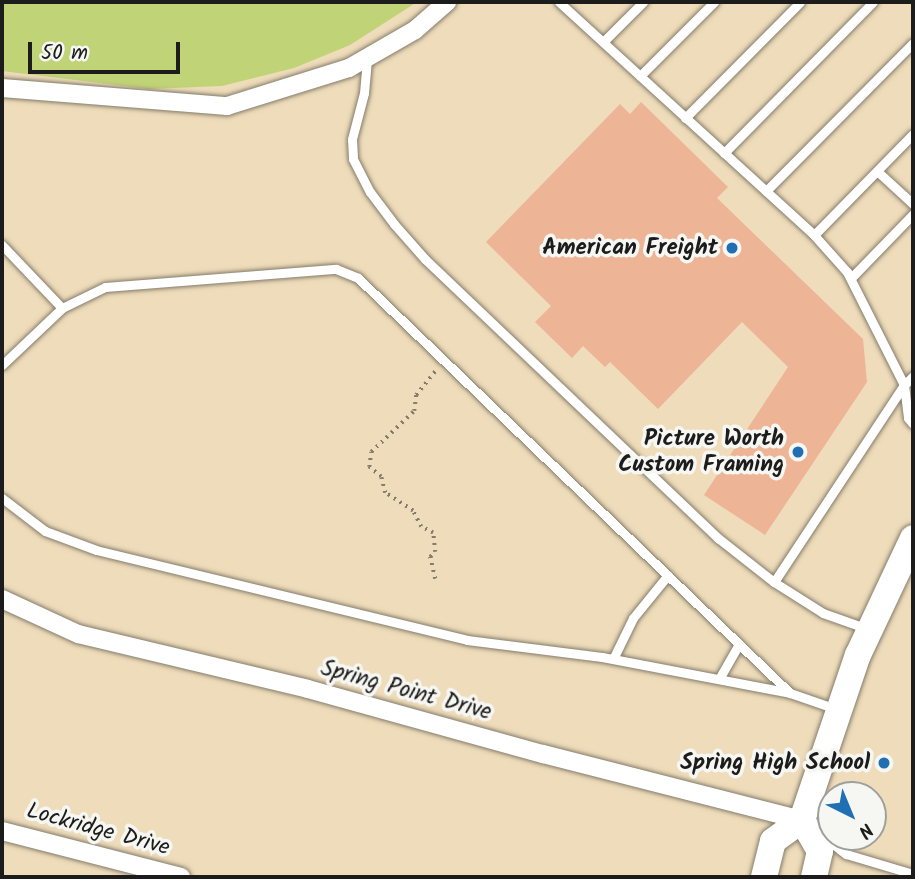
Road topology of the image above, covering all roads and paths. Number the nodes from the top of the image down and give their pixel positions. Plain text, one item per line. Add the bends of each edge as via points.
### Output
1 (447, 2) edge
2 (560, 2) edge
3 (643, 2) edge
4 (714, 2) edge
5 (800, 2) edge
6 (873, 2) edge
7 (603, 42) junction
8 (913, 43) edge
9 (367, 58) junction
10 (640, 76) junction
11 (2, 88) edge
12 (685, 118) junction
13 (913, 134) edge
14 (724, 153) junction
15 (877, 171) junction
16 (766, 191) junction
17 (913, 204) edge
18 (913, 214) edge
19 (814, 235) junction
20 (2, 245) edge
21 (851, 278) junction
22 (62, 308) junction
23 (443, 360) junction
24 (2, 366) edge
25 (913, 376) edge
26 (909, 386) edge
27 (913, 424) edge
28 (2, 498) edge
29 (910, 553) edge
30 (668, 575) junction
31 (435, 579) dead end
32 (774, 582) junction
33 (2, 599) edge
34 (870, 630) junction
35 (739, 644) junction
36 (613, 659) junction
37 (719, 679) junction
38 (790, 693) junction
39 (838, 710) junction
40 (803, 820) junction
41 (2, 831) edge
42 (913, 874) edge
43 (181, 877) edge
44 (764, 877) edge
45 (814, 877) edge

1 - 9 street via 415,30
2 - 7 lane
3 - 7 lane
4 - 10 lane
5 - 12 lane
6 - 14 lane
7 - 10 lane
8 - 16 lane
9 - 11 street via 349,68 228,106
9 - 32 lane via 352,139 353,159 394,224 718,538
10 - 12 lane
12 - 14 lane
13 - 15 lane
14 - 16 lane
15 - 17 lane
15 - 19 lane
16 - 19 lane
18 - 21 lane
19 - 21 lane
20 - 22 lane
21 - 26 lane
22 - 23 lane via 105,287 336,269 358,278
22 - 24 lane
23 - 30 lane
23 - 31 path via 416,395 414,411 371,452 369,467 381,477 384,493 414,511 421,527 433,533 435,552 430,557
25 - 26 lane
26 - 27 lane via 908,418
26 - 32 lane
28 - 36 lane via 45,531 96,550 467,639
29 - 34 main road
30 - 35 lane
30 - 36 lane via 634,617
32 - 34 lane via 823,613
33 - 40 street, Spring Point Drive via 78,634
34 - 39 main road
35 - 37 lane
35 - 38 lane
36 - 37 lane
37 - 38 lane
38 - 39 lane
39 - 40 main road
40 - 42 lane via 846,854
40 - 44 main road via 773,841
40 - 45 main road via 820,851
41 - 43 street, Lockridge Drive

